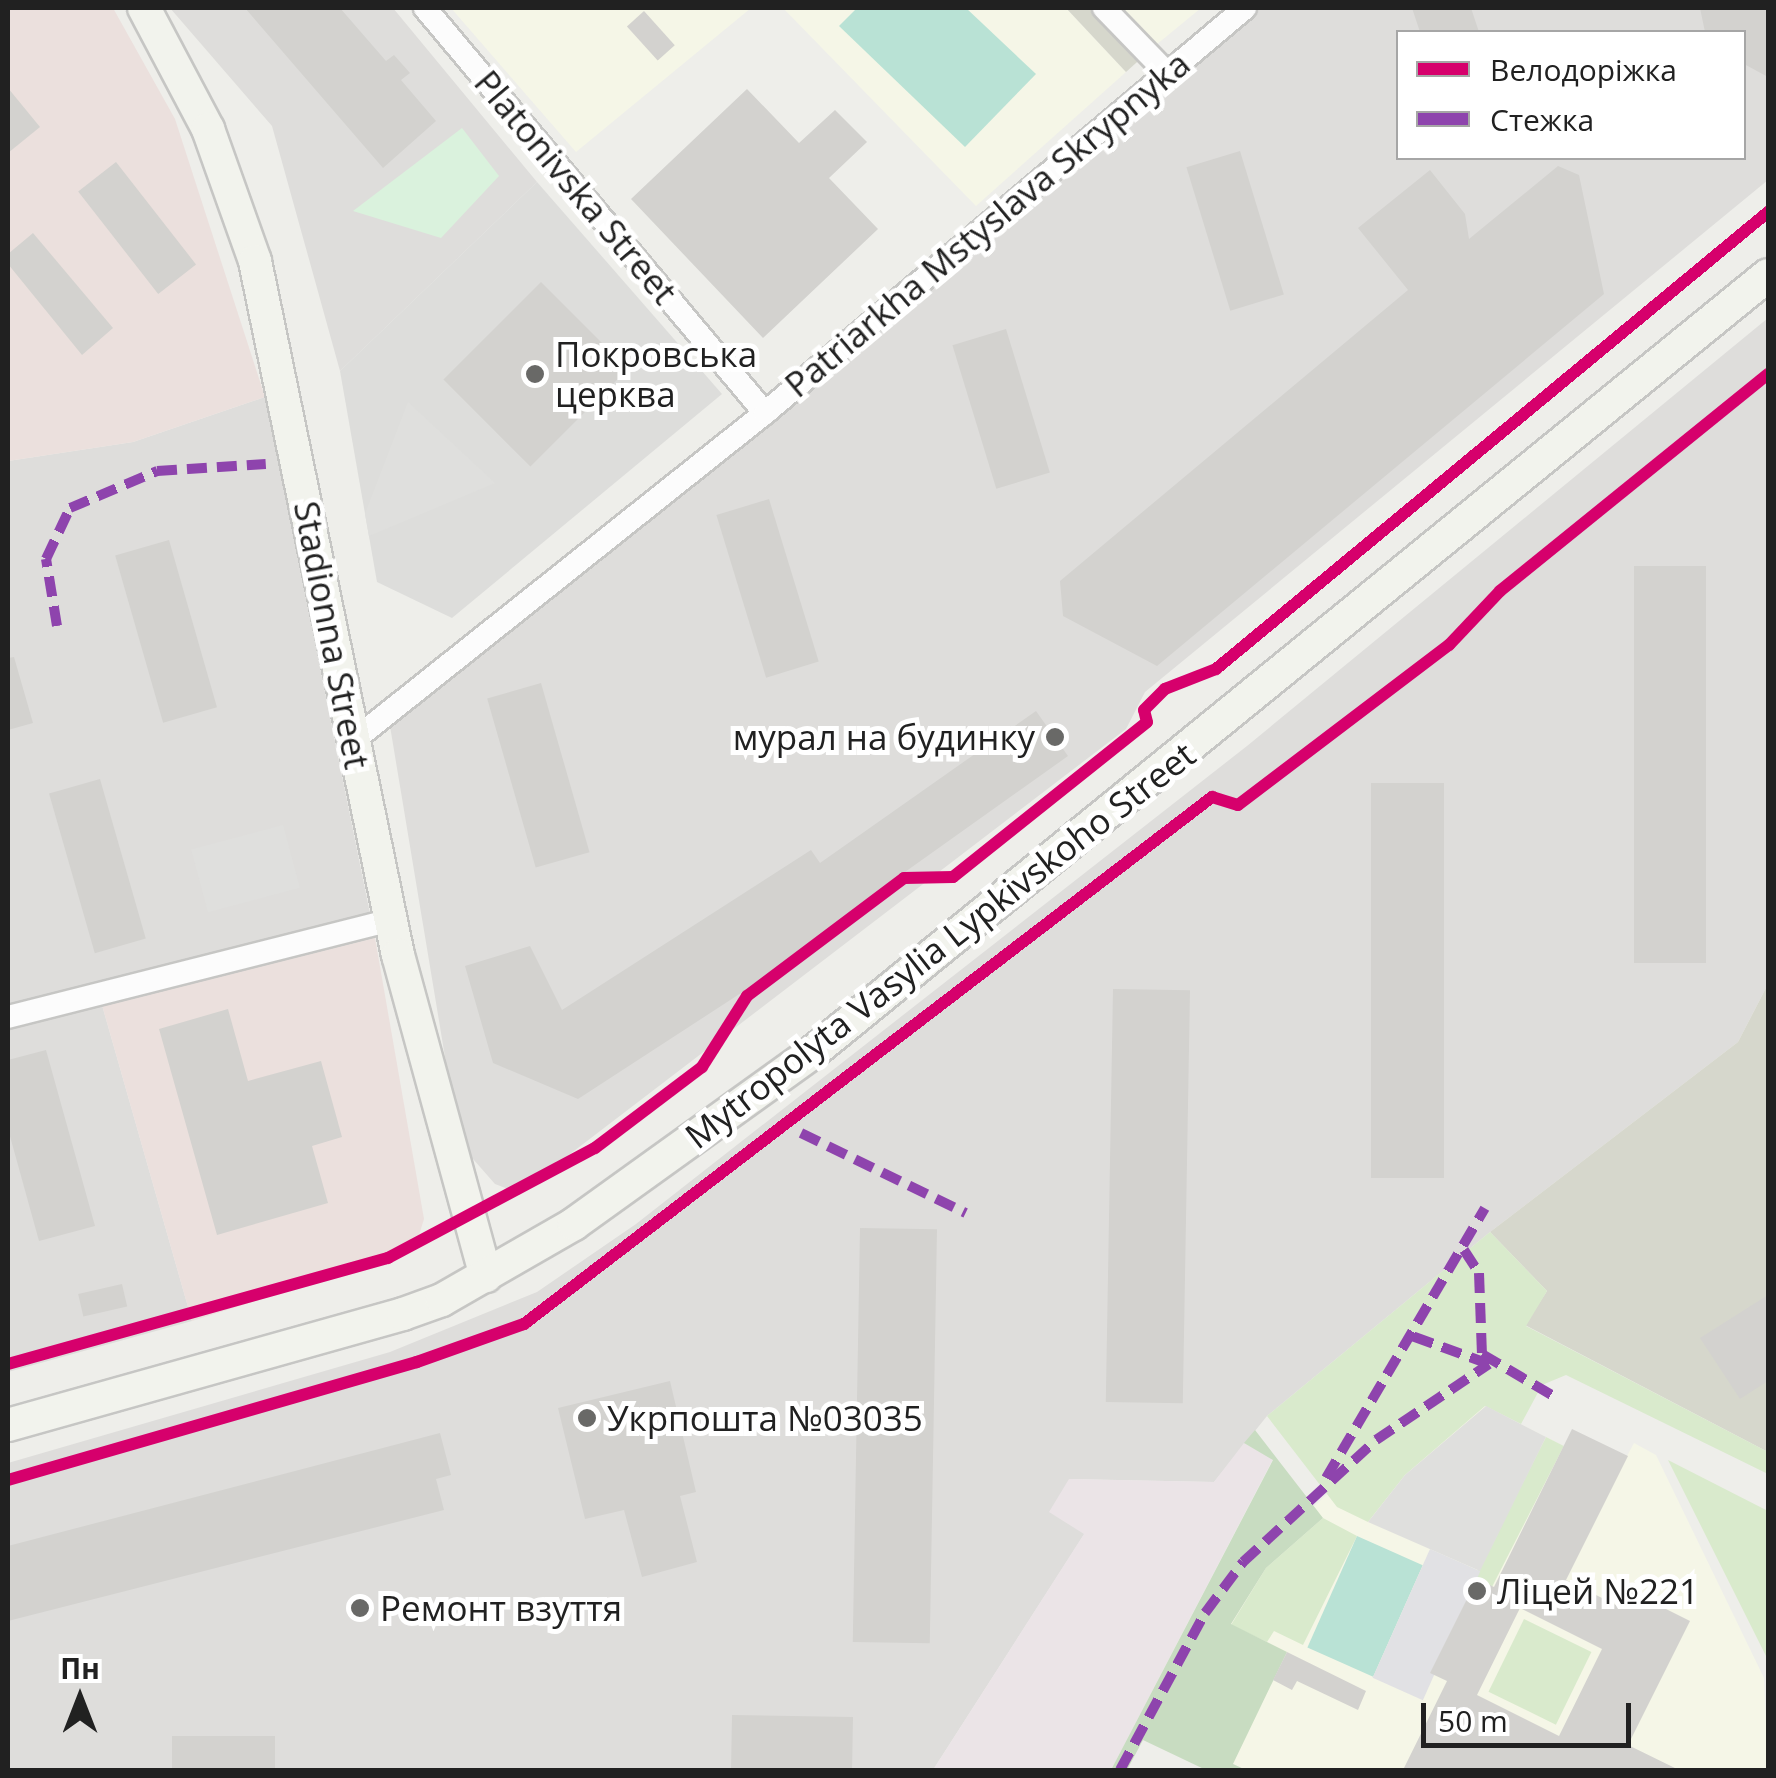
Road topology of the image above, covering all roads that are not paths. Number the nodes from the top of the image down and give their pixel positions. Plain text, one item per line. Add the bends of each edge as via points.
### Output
1 (144, 8) edge
2 (425, 8) edge
3 (1104, 8) edge
4 (1245, 8) edge
5 (1166, 72) junction
6 (1768, 275) edge
7 (765, 412) junction
8 (354, 740) junction
9 (390, 920) junction
10 (8, 1017) edge
11 (486, 1276) junction
12 (8, 1424) edge

1 - 8 main road, Stadionna Street via 208,130 255,261
2 - 7 street, Platonivska Street
3 - 5 street
4 - 5 street, Patriarkha Mstyslava Skrypnyka
5 - 7 street, Patriarkha Mstyslava Skrypnyka
6 - 11 main road, Mytropolyta Vasylia Lypkivskoho Street via 813,1052 574,1224
7 - 8 street, Patriarkha Mstyslava Skrypnyka
8 - 9 main road, Stadionna Street
9 - 10 street
9 - 11 main road, Stadionna Street
11 - 12 main road, Mytropolyta Vasylia Lypkivskoho Street via 403,1314

